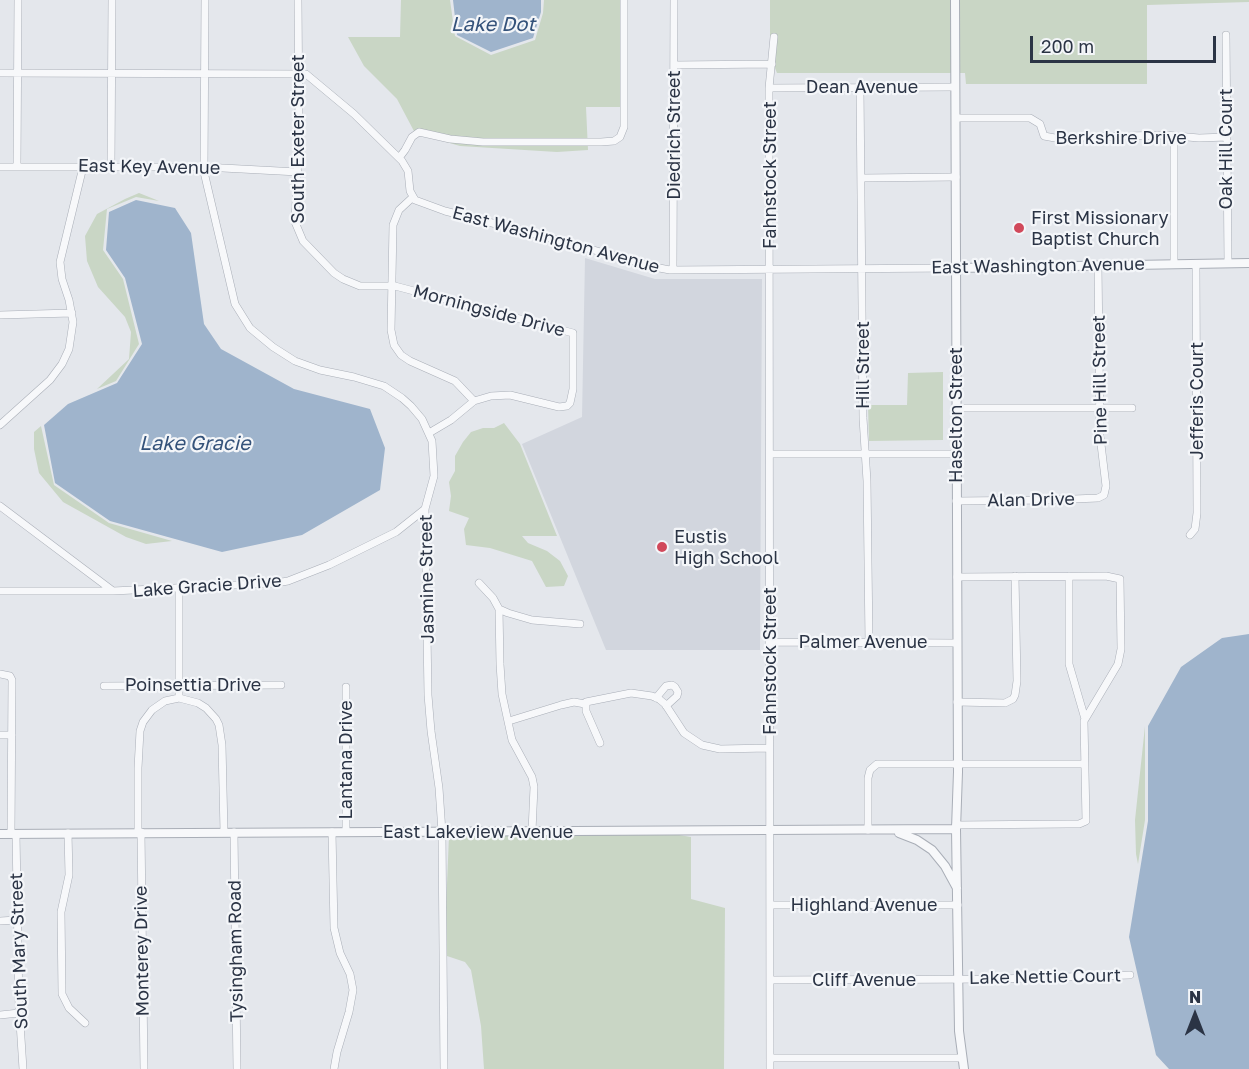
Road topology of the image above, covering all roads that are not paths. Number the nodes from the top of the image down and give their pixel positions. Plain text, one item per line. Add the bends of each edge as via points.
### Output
1 (18, 0) edge
2 (112, 0) edge
3 (205, 0) edge
4 (298, 0) edge
5 (624, 0) edge
6 (674, 0) edge
7 (955, 0) edge
8 (1226, 35) dead end
9 (774, 37) dead end
10 (674, 64) junction
11 (772, 64) junction
12 (0, 73) edge
13 (18, 74) junction
14 (112, 74) junction
15 (205, 74) junction
16 (298, 74) junction
17 (860, 87) junction
18 (956, 87) junction
19 (769, 88) junction
20 (956, 118) junction
21 (1170, 137) junction
22 (1227, 137) junction
23 (399, 158) junction
24 (17, 166) junction
25 (111, 166) junction
26 (0, 167) edge
27 (83, 167) junction
28 (204, 167) junction
29 (298, 172) junction
30 (956, 177) junction
31 (862, 178) junction
32 (413, 197) junction
33 (1228, 263) junction
34 (1249, 263) edge
35 (1174, 264) junction
36 (1196, 264) junction
37 (1098, 266) junction
38 (956, 268) junction
39 (770, 269) junction
40 (863, 269) junction
41 (673, 270) junction
42 (393, 286) junction
43 (72, 314) junction
44 (0, 315) edge
45 (474, 401) junction
46 (1100, 406) junction
47 (956, 408) junction
48 (1132, 408) dead end
49 (0, 425) edge
50 (429, 433) junction
51 (866, 453) junction
52 (770, 454) junction
53 (956, 454) junction
54 (1104, 495) joint
55 (956, 501) junction
56 (0, 506) edge
57 (425, 509) junction
58 (1190, 535) dead end
59 (1016, 576) junction
60 (1069, 576) junction
61 (957, 577) junction
62 (479, 583) dead end
63 (179, 589) junction
64 (0, 591) edge
65 (113, 591) junction
66 (500, 609) junction
67 (580, 624) dead end
68 (769, 642) junction
69 (869, 642) junction
70 (957, 643) junction
71 (3, 674) edge
72 (179, 685) junction
73 (281, 685) dead end
74 (104, 686) dead end
75 (346, 687) dead end
76 (179, 698) junction
77 (656, 698) junction
78 (957, 702) junction
79 (585, 704) junction
80 (666, 706) junction
81 (1085, 719) junction
82 (508, 721) junction
83 (0, 735) edge
84 (12, 735) junction
85 (600, 743) dead end
86 (769, 748) junction
87 (1084, 764) junction
88 (958, 765) junction
89 (956, 827) junction
90 (769, 830) junction
91 (868, 830) junction
92 (893, 830) junction
93 (532, 831) junction
94 (139, 832) junction
95 (224, 832) junction
96 (234, 832) junction
97 (332, 832) junction
98 (346, 832) junction
99 (442, 832) junction
100 (68, 833) junction
101 (0, 834) edge
102 (14, 834) junction
103 (958, 891) junction
104 (770, 905) junction
105 (958, 905) junction
106 (17, 920) junction
107 (0, 921) edge
108 (1130, 975) dead end
109 (959, 979) junction
110 (770, 980) junction
111 (19, 1013) junction
112 (0, 1015) edge
113 (85, 1023) dead end
114 (770, 1058) junction
115 (962, 1058) junction
116 (23, 1069) edge
117 (144, 1069) edge
118 (237, 1069) edge
119 (334, 1069) edge
120 (444, 1069) edge
121 (770, 1069) edge
122 (964, 1069) edge

1 - 13 street
2 - 14 street
3 - 15 street
4 - 16 street, South Exeter Street
5 - 23 street via 624,127 620,137 601,142 483,142 419,132 412,136
6 - 10 street, Diedrich Street
7 - 18 street, Haselton Street
8 - 22 street, Oak Hill Court
9 - 11 street, Fahnstock Street
10 - 11 street
10 - 41 street, Diedrich Street
11 - 19 street, Fahnstock Street
12 - 13 street
13 - 14 street
13 - 24 street
14 - 15 street
14 - 25 street
15 - 16 street
15 - 28 street
16 - 23 street via 306,74 326,89
16 - 29 street, South Exeter Street
17 - 18 street, Dean Avenue
17 - 19 street, Dean Avenue
17 - 31 street, Hill Street
18 - 20 street, Haselton Street
19 - 39 street, Fahnstock Street
20 - 21 street, Berkshire Drive via 1030,118 1040,124 1044,136 1055,138
20 - 30 street, Haselton Street
21 - 22 street, Berkshire Drive
21 - 35 street via 1174,145
22 - 33 street, Oak Hill Court
23 - 32 street via 408,171
24 - 26 street, East Key Avenue
24 - 27 street, East Key Avenue
25 - 27 street, East Key Avenue
25 - 28 street, East Key Avenue
27 - 43 street via 60,261
28 - 29 street, East Key Avenue
28 - 50 street via 232,296 246,324 273,347 305,365 392,391 411,406
29 - 42 street, South Exeter Street via 295,222 303,242 349,283
30 - 31 street
30 - 38 street, Haselton Street
31 - 40 street, Hill Street
32 - 41 street, East Washington Avenue via 444,211
32 - 42 street via 399,210 393,225
33 - 34 street, East Washington Avenue
33 - 36 street, East Washington Avenue
35 - 36 street, East Washington Avenue
35 - 37 street, East Washington Avenue
36 - 58 street, Jefferis Court via 1197,513
37 - 38 street, East Washington Avenue
37 - 46 street, Pine Hill Street
38 - 40 street, East Washington Avenue
38 - 47 street, Haselton Street
39 - 40 street, East Washington Avenue
39 - 41 street, East Washington Avenue
39 - 52 street, Fahnstock Street
40 - 51 street, Hill Street
42 - 45 street via 391,330 398,351 455,381
42 - 45 street, Morningside Drive via 573,333 573,389 567,406 510,395
43 - 44 street
43 - 49 street via 72,339 62,364
45 - 50 street
46 - 47 street
46 - 48 street
46 - 54 street, Pine Hill Street
47 - 53 street, Haselton Street
50 - 57 street, Jasmine Street via 434,463
51 - 52 street
51 - 53 street
51 - 69 street, Hill Street
52 - 68 street, Fahnstock Street
53 - 55 street, Haselton Street
54 - 55 street, Alan Drive
55 - 61 street, Haselton Street
56 - 65 street, Lake Gracie Drive
57 - 63 street, Lake Gracie Drive via 396,532 288,581
57 - 99 street, Jasmine Street via 428,695
59 - 60 street
59 - 61 street
59 - 78 street via 1015,695 1005,703
60 - 81 street via 1069,664
60 - 81 street via 1106,576 1121,581 1120,658
61 - 70 street, Haselton Street
62 - 66 street
63 - 65 street, Lake Gracie Drive
63 - 72 street
64 - 65 street
66 - 67 street via 532,620
66 - 82 street via 502,694
68 - 69 street, Palmer Avenue
68 - 86 street, Fahnstock Street
69 - 70 street, Palmer Avenue
70 - 78 street, Haselton Street
71 - 84 street, South Mary Street via 12,680
72 - 73 street, Poinsettia Drive
72 - 74 street, Poinsettia Drive
72 - 76 street
75 - 98 street, Lantana Drive
76 - 94 street, Monterey Drive via 152,710 140,731
76 - 95 street via 206,708 219,725
77 - 79 street via 631,693
77 - 80 street
77 - 80 street via 666,686 675,687 677,696
78 - 88 street, Haselton Street
79 - 82 street via 574,702
79 - 85 street
80 - 86 street via 684,733 702,745 720,749
81 - 87 street
82 - 93 street via 512,740 532,777
83 - 84 street
84 - 102 street, South Mary Street
86 - 90 street, Fahnstock Street
87 - 88 street
87 - 89 street, East Lakeview Avenue via 1086,821
88 - 89 street, Haselton Street
88 - 91 street via 873,767 867,784
89 - 92 street, East Lakeview Avenue
89 - 103 street, Haselton Street
90 - 91 street, East Lakeview Avenue
90 - 93 street, East Lakeview Avenue
90 - 104 street, Fahnstock Street
91 - 92 street, East Lakeview Avenue
92 - 103 street via 932,850
93 - 99 street, East Lakeview Avenue
94 - 95 street, East Lakeview Avenue
94 - 100 street, East Lakeview Avenue
94 - 117 street, Monterey Drive
95 - 96 street, East Lakeview Avenue
96 - 97 street, East Lakeview Avenue
96 - 118 street, Tysingham Road
97 - 98 street, East Lakeview Avenue
97 - 119 street via 334,928 353,990
98 - 99 street, East Lakeview Avenue
99 - 120 street, Jasmine Street
100 - 102 street, East Lakeview Avenue
100 - 113 street via 69,875 61,912 62,994 69,1008
101 - 102 street, East Lakeview Avenue
102 - 106 street, South Mary Street
103 - 105 street, Haselton Street
104 - 105 street, Highland Avenue
104 - 110 street, Fahnstock Street
105 - 109 street, Haselton Street
106 - 107 street
106 - 111 street, South Mary Street
108 - 109 street, Lake Nettie Court
109 - 110 street, Cliff Avenue
109 - 115 street, Haselton Street
110 - 114 street, Fahnstock Street
111 - 112 street
111 - 116 street, South Mary Street
114 - 115 street
114 - 121 street, Fahnstock Street
115 - 122 street, Haselton Street

